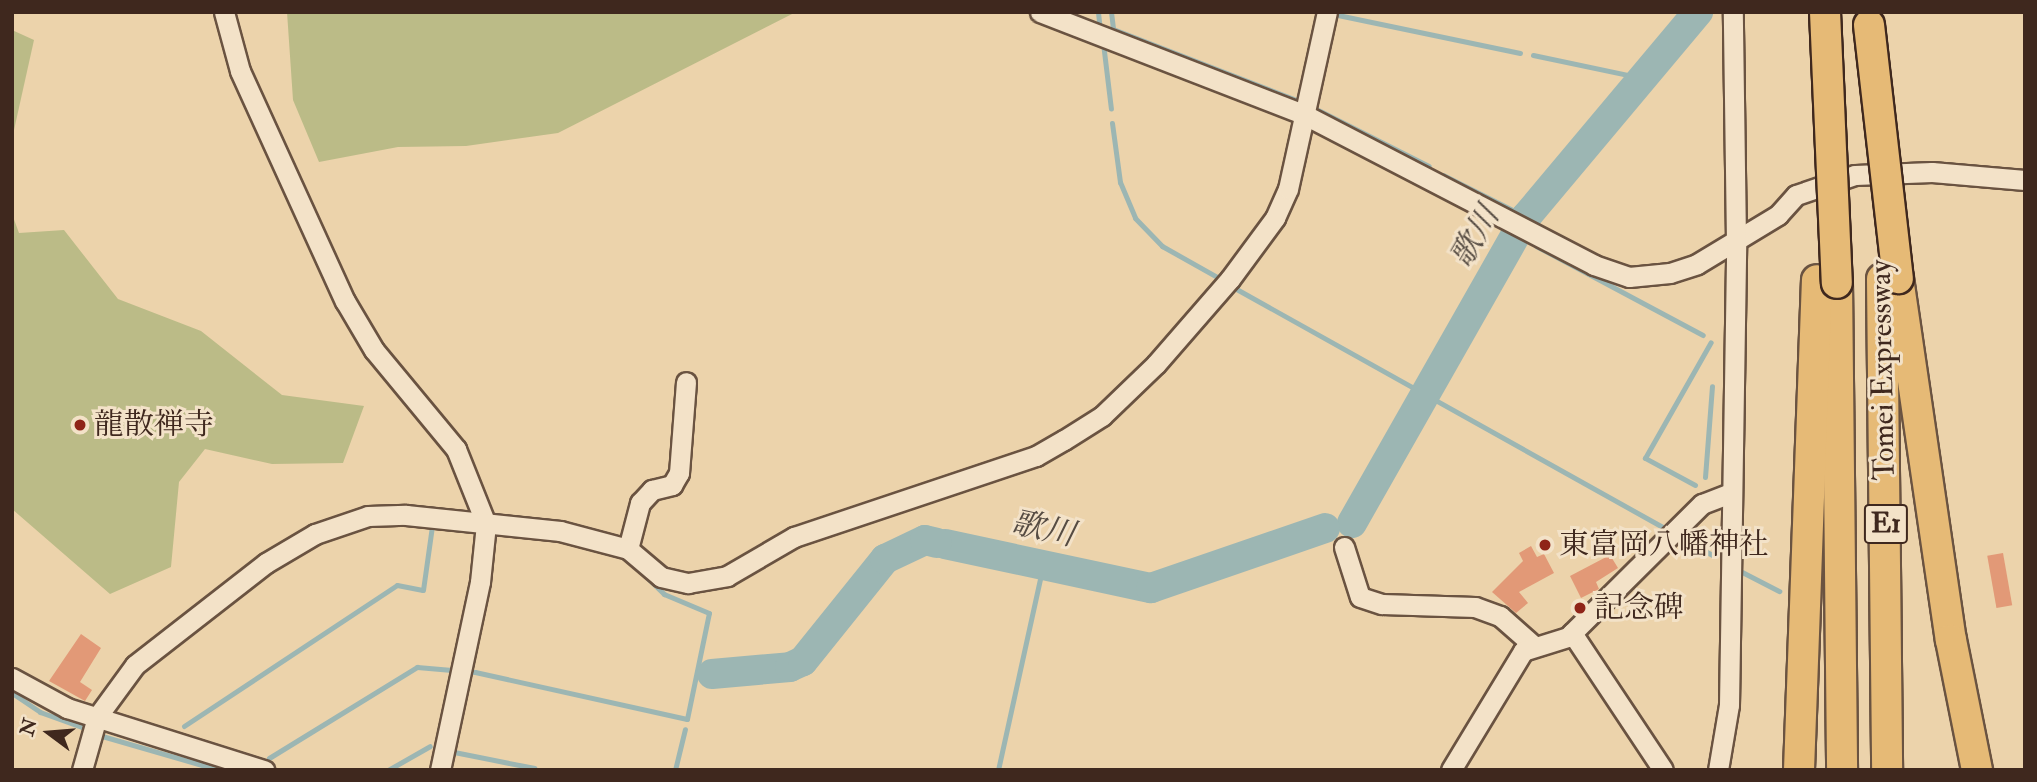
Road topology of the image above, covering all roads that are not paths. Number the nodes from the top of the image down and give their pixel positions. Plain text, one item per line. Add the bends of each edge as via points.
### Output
1 (224, 12) edge
2 (1040, 12) edge
3 (1326, 12) edge
4 (1733, 12) edge
5 (1812, 12) edge
6 (1825, 12) edge
7 (1868, 19) edge
8 (1305, 115) junction
9 (2025, 180) edge
10 (1736, 241) junction
11 (1890, 279) junction
12 (1827, 281) junction
13 (686, 382) dead end
14 (1731, 493) junction
15 (486, 524) junction
16 (1344, 547) dead end
17 (628, 549) junction
18 (1572, 633) junction
19 (1534, 645) junction
20 (12, 678) edge
21 (97, 718) junction
22 (82, 770) edge
23 (264, 770) edge
24 (440, 770) edge
25 (1451, 770) edge
26 (1663, 770) edge
27 (1718, 770) edge
28 (1799, 770) edge
29 (1842, 770) edge
30 (1887, 770) edge
31 (1977, 770) edge

1 - 15 street via 240,71 345,301 374,350 456,449
2 - 8 street
3 - 8 street
4 - 10 street
5 - 12 highway
6 - 12 highway, Tomei Expressway / E1, bridge
7 - 11 highway, bridge
8 - 10 street via 1594,265 1629,277 1670,273 1698,264
8 - 17 street via 1288,189 1260,239 1156,364 1102,416 1036,456 794,537 727,576 688,583 661,577
9 - 10 street via 1933,173 1855,175 1796,195 1778,215
10 - 14 street
11 - 30 highway, Tomei Expressway / E1
11 - 31 highway
12 - 28 highway
12 - 29 highway, Tomei Expressway / E1
13 - 17 street via 679,473 672,485 652,490 640,503
14 - 18 street via 1707,500
14 - 27 street via 1729,705
15 - 17 street via 560,531
15 - 21 street via 368,516 316,534 267,563 135,665
15 - 24 street via 480,582
16 - 19 street via 1360,597 1382,604 1475,607 1500,617
18 - 19 street
18 - 26 street
19 - 25 street via 1523,651
20 - 21 street via 66,708
21 - 22 street
21 - 23 street

